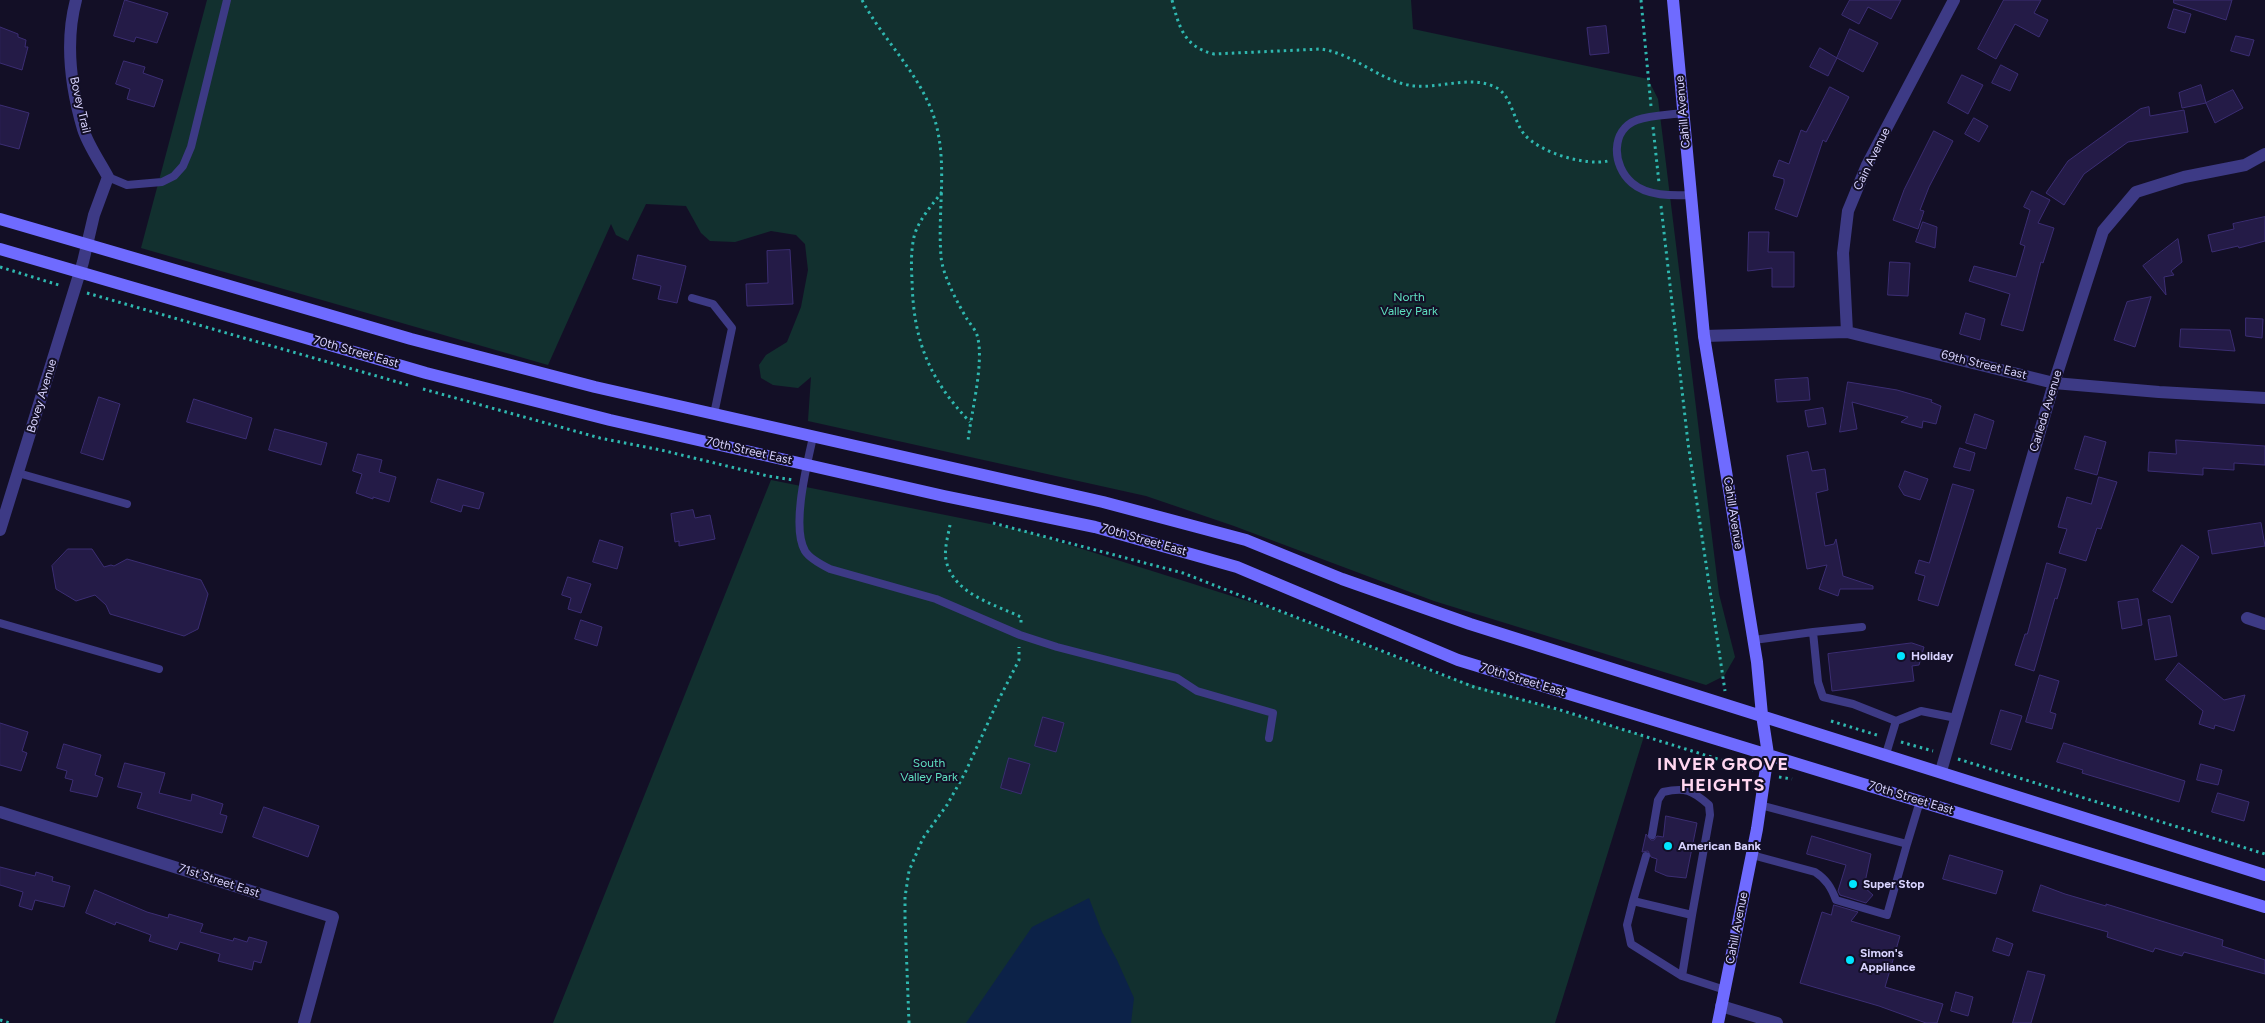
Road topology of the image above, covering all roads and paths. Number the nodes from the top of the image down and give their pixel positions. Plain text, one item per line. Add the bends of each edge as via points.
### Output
1 (76, 0) edge
2 (227, 0) edge
3 (862, 0) edge
4 (1172, 0) edge
5 (1642, 0) edge
6 (1673, 0) edge
7 (1954, 0) edge
8 (1683, 113) junction
9 (1652, 117) junction
10 (2265, 154) edge
11 (1618, 159) junction
12 (108, 177) junction
13 (942, 191) junction
14 (1660, 194) junction
15 (1691, 195) junction
16 (0, 219) edge
17 (87, 245) junction
18 (0, 249) edge
19 (0, 267) edge
20 (82, 267) junction
21 (74, 290) junction
22 (692, 298) dead end
23 (1847, 332) junction
24 (1704, 336) junction
25 (2054, 383) junction
26 (410, 385) dead end
27 (419, 388) dead end
28 (2265, 398) edge
29 (714, 414) junction
30 (970, 422) junction
31 (813, 436) junction
32 (968, 441) dead end
33 (807, 464) junction
34 (18, 473) junction
35 (804, 481) junction
36 (127, 504) dead end
37 (989, 522) dead end
38 (950, 525) dead end
39 (0, 530) edge
40 (1021, 617) dead end
41 (2247, 618) dead end
42 (0, 623) edge
43 (2265, 624) edge
44 (1862, 627) dead end
45 (1813, 632) junction
46 (1754, 640) junction
47 (1019, 660) dead end
48 (159, 669) dead end
49 (1728, 705) junction
50 (1762, 716) junction
51 (1956, 718) junction
52 (1896, 721) junction
53 (1269, 738) dead end
54 (1734, 744) junction
55 (1768, 754) junction
56 (1886, 754) junction
57 (1941, 772) junction
58 (1920, 801) junction
59 (1760, 805) junction
60 (0, 812) edge
61 (1652, 835) dead end
62 (1907, 844) junction
63 (1752, 855) junction
64 (1646, 856) dead end
65 (2265, 875) edge
66 (1633, 901) junction
67 (2265, 907) edge
68 (1692, 915) junction
69 (1682, 976) junction
70 (1724, 990) junction
71 (1722, 1006) junction
72 (0, 1020) edge
73 (10, 1023) edge
74 (304, 1023) edge
75 (909, 1023) edge
76 (1718, 1023) edge
77 (1777, 1023) edge

1 - 12 street, Bovey Trail via 71,19 73,79 84,131
2 - 12 lane via 191,147 183,166 162,182 127,185
3 - 13 path via 872,20 923,90 932,111 940,151
4 - 11 path via 1184,36 1202,51 1214,54 1321,49 1337,51 1409,86 1469,82 1494,86 1504,93 1524,134 1533,141 1586,163
5 - 9 path
6 - 8 main road, Cahill Avenue
7 - 23 street, Cain Avenue via 1867,165 1848,211 1843,253
8 - 9 lane
8 - 15 main road, Cahill Avenue
9 - 11 lane via 1625,127 1617,139
9 - 14 path
10 - 25 street, Carleda Avenue via 2245,165 2184,177 2136,192 2103,231
11 - 14 lane via 1621,170 1632,183
12 - 17 street
13 - 30 path via 941,259 966,318 977,334 979,361
13 - 30 path via 923,217 915,235 912,267 914,317 937,382
14 - 15 lane
14 - 49 path via 1688,443
15 - 24 main road, Cahill Avenue
16 - 17 main road, 70th Street East
17 - 20 street
17 - 29 main road, 70th Street East via 411,339
18 - 20 main road, 70th Street East
19 - 21 path
20 - 21 street, Bovey Avenue
20 - 33 main road, 70th Street East via 426,373 610,420
21 - 26 path
21 - 34 street, Bovey Avenue
22 - 29 lane via 713,304 732,328
23 - 24 street, 69th Street East
23 - 25 street, 69th Street East
24 - 46 main road, Cahill Avenue
25 - 28 street, 69th Street East
25 - 51 street, Carleda Avenue
27 - 35 path via 600,438 768,476
29 - 31 main road, 70th Street East
30 - 32 path
31 - 33 lane
31 - 49 main road, 70th Street East via 1103,502 1246,540 1342,579 1470,624
33 - 35 lane
33 - 54 main road, 70th Street East via 1095,526 1237,567 1458,660
34 - 36 lane
34 - 39 street, Bovey Avenue
35 - 53 lane via 800,509 801,540 806,553 830,570 936,599 1020,635 1177,678 1197,691 1273,713
37 - 54 path via 1183,573 1474,686 1719,761 1732,763
38 - 40 path via 946,559 957,580 978,598
41 - 43 street
42 - 48 lane
44 - 45 lane
45 - 46 lane
45 - 52 lane via 1818,682 1823,697 1853,704
46 - 50 main road, Cahill Avenue
47 - 75 path via 965,774 923,838 909,871 905,897
49 - 50 main road, 70th Street East
50 - 55 main road, Cahill Avenue
50 - 56 main road, 70th Street East
51 - 52 lane via 1921,711
51 - 57 street, Carleda Avenue
52 - 56 lane
54 - 55 main road, 70th Street East
55 - 58 main road, 70th Street East
55 - 59 main road, Cahill Avenue
56 - 57 main road, 70th Street East
57 - 65 main road, 70th Street East
58 - 62 lane
58 - 67 main road, 70th Street East
59 - 62 lane
59 - 63 main road, Cahill Avenue
60 - 74 street, 71st Street East via 332,917
61 - 68 lane via 1658,800 1663,792 1679,789 1696,793 1709,805 1710,815
62 - 63 lane via 1887,915 1836,900 1823,877 1815,872
63 - 70 main road, Cahill Avenue
64 - 66 lane
66 - 68 lane
66 - 69 lane via 1627,925 1631,944
68 - 69 lane
69 - 70 lane
70 - 71 main road, Cahill Avenue
71 - 76 main road, Cahill Avenue
71 - 77 street
72 - 73 path

